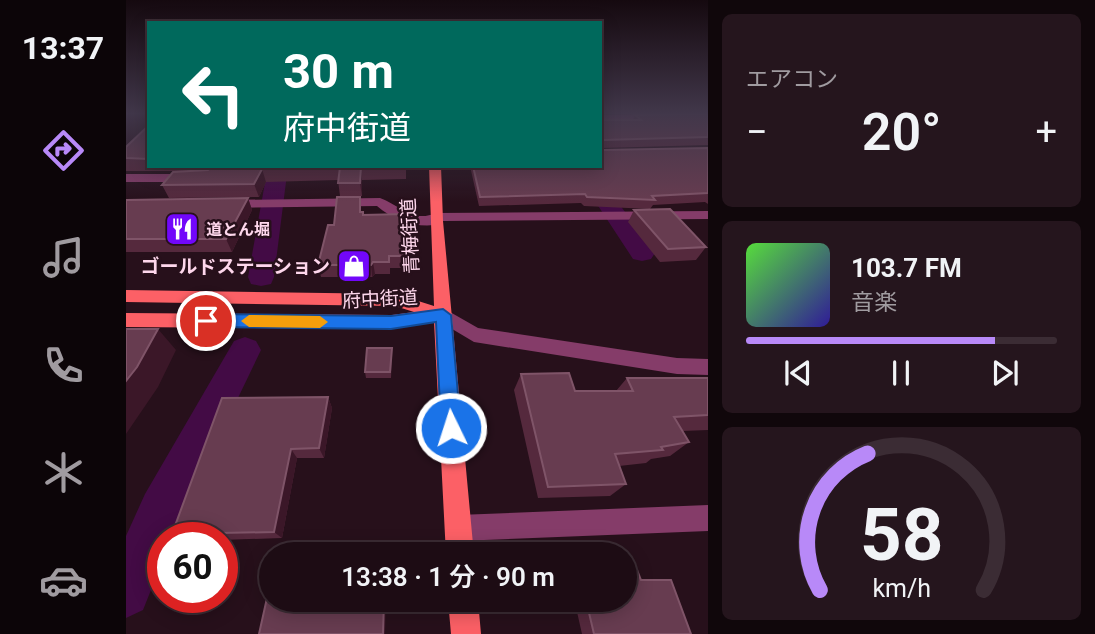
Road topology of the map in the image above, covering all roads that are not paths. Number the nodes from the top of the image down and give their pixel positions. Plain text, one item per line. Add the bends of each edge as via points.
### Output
1 (435, 168) edge
2 (126, 178) edge
3 (209, 178) edge
4 (216, 204) edge
5 (708, 215) edge
6 (436, 219) junction
7 (126, 296) edge
8 (443, 315) junction
9 (126, 320) edge
10 (708, 367) edge
11 (708, 518) edge
12 (458, 528) junction
13 (459, 542) edge
14 (464, 612) edge
15 (466, 634) edge

1 - 6 main road, 青梅街道
2 - 3 street
4 - 6 street via 380,202 412,221
5 - 6 street
6 - 8 main road, 青梅街道
7 - 8 main road, 府中街道 via 396,300
8 - 9 main road, 府中街道 via 391,323
8 - 10 street via 474,335
8 - 12 main road, 青梅街道
11 - 12 street
12 - 13 main road, 青梅街道
14 - 15 main road

